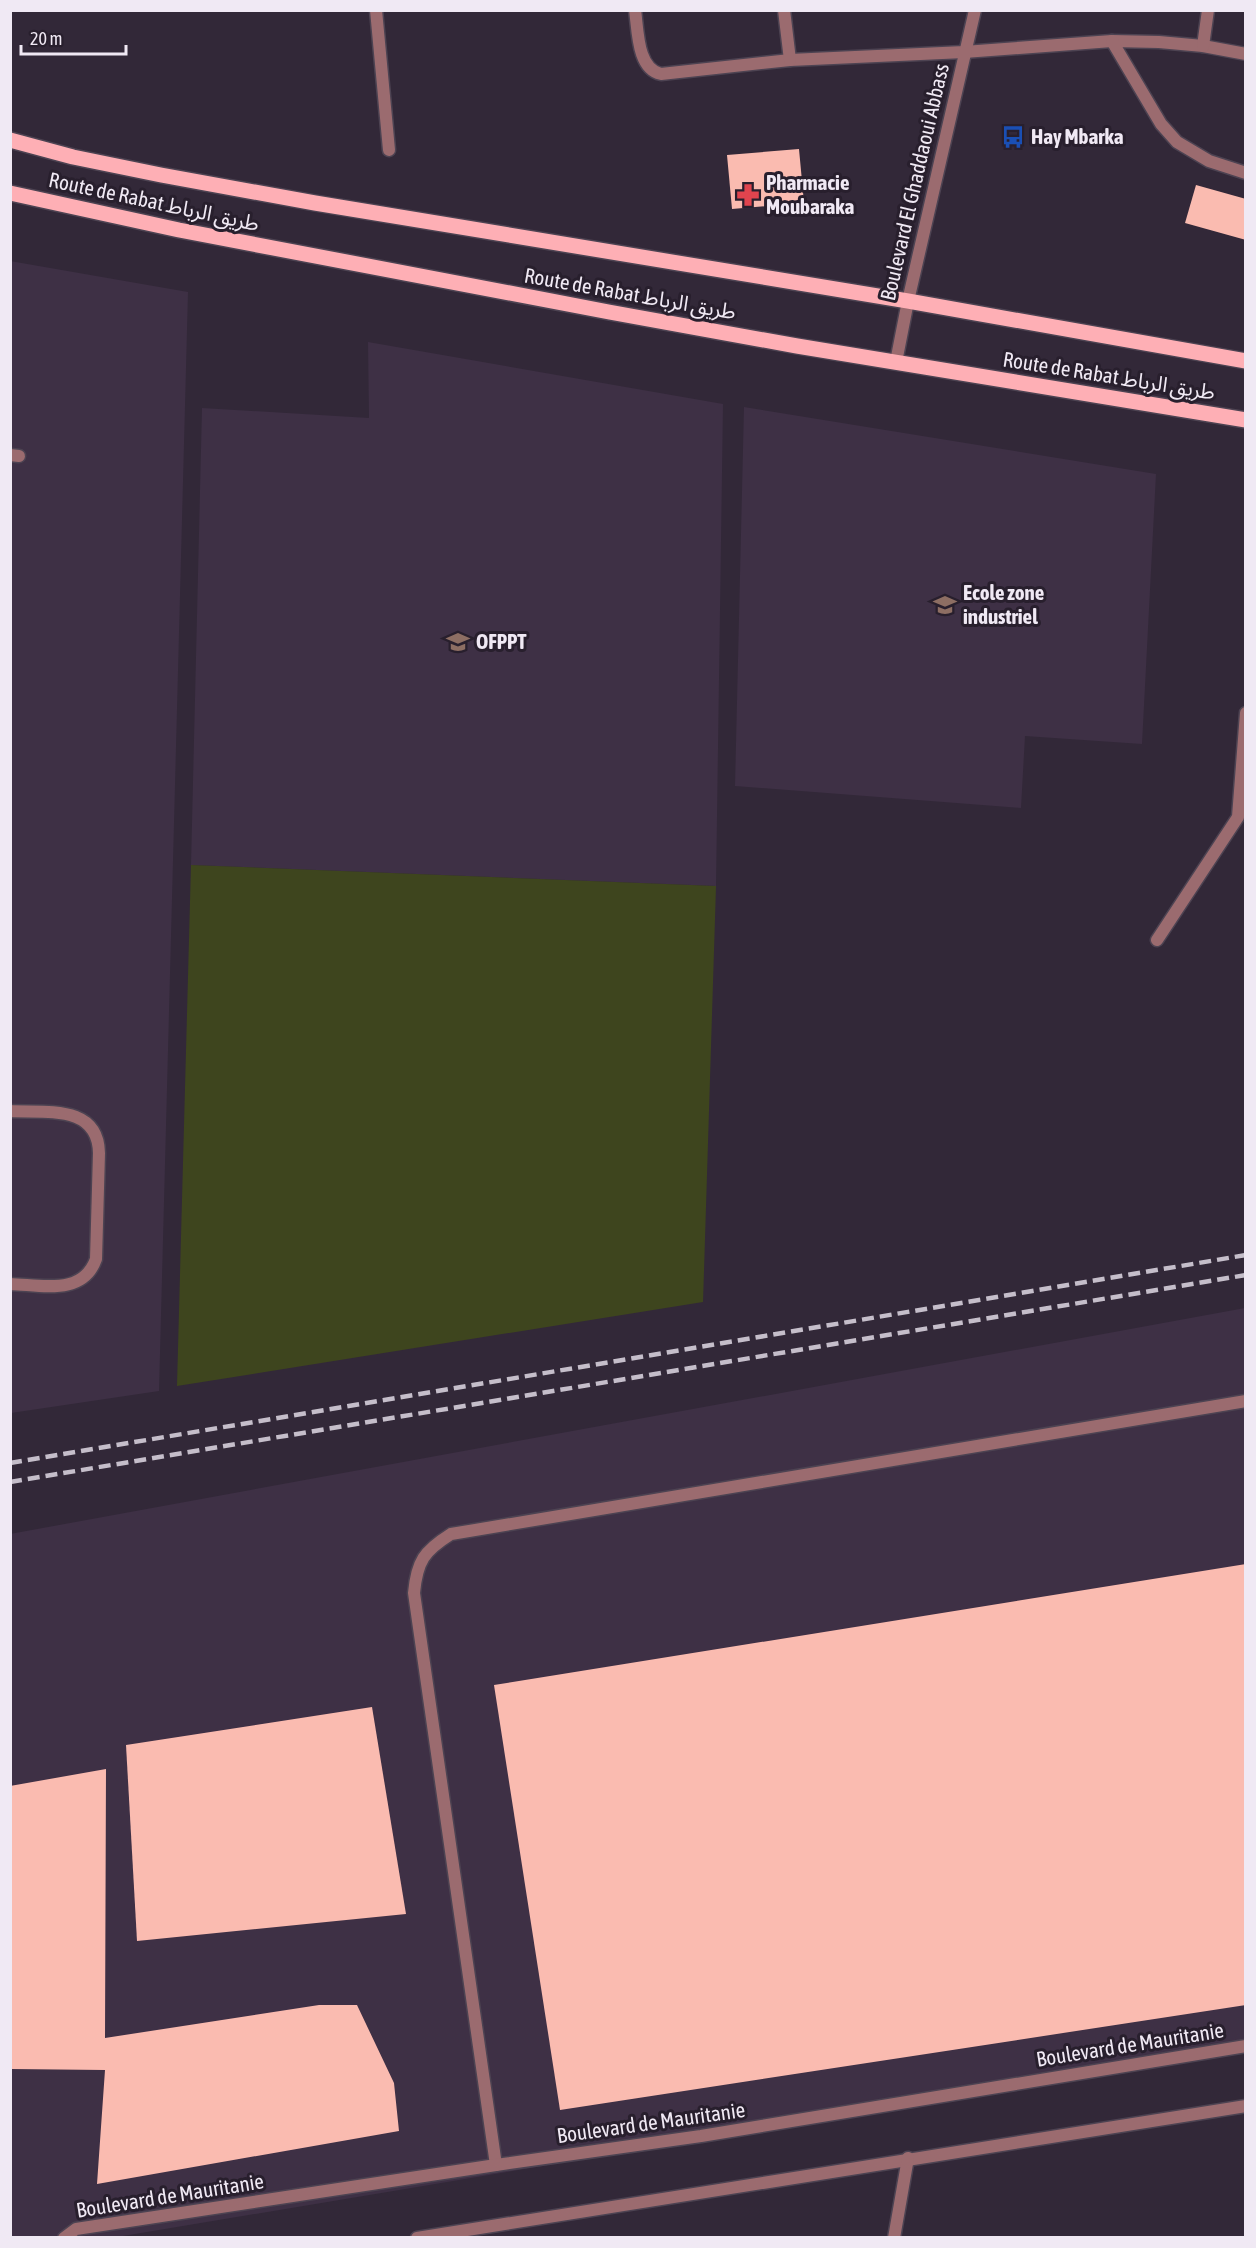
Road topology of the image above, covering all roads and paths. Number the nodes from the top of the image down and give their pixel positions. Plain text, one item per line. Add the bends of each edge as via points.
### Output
1 (635, 10) edge
2 (783, 10) edge
3 (1208, 10) edge
4 (378, 11) edge
5 (974, 11) edge
6 (1112, 41) junction
7 (1203, 46) junction
8 (964, 52) junction
9 (1245, 54) edge
10 (790, 60) junction
11 (10, 140) edge
12 (389, 150) dead end
13 (1245, 173) edge
14 (10, 193) edge
15 (908, 301) junction
16 (1245, 361) edge
17 (896, 362) junction
18 (1245, 420) edge
19 (1245, 713) edge
20 (1157, 939) dead end
21 (10, 1111) edge
22 (10, 1284) edge
23 (1245, 1401) edge
24 (1245, 2046) edge
25 (1245, 2106) edge
26 (908, 2158) junction
27 (496, 2165) junction
28 (64, 2238) edge
29 (417, 2238) edge
30 (894, 2238) edge

1 - 10 street via 643,57 656,73
2 - 10 street
3 - 7 street
4 - 12 street
5 - 8 street, Boulevard El Ghaddaoui Abbass
6 - 7 street
6 - 8 street
6 - 13 street via 1161,124 1177,142 1209,161
7 - 9 street
8 - 10 street
8 - 15 street, Boulevard El Ghaddaoui Abbass
11 - 15 main road, Route de Rabat طريق الرباط via 95,161 315,203
14 - 17 main road, Route de Rabat طريق الرباط via 324,259
15 - 16 main road, Route de Rabat طريق الرباط
15 - 17 street, Boulevard El Ghaddaoui Abbass
17 - 18 main road, Route de Rabat طريق الرباط
19 - 20 street via 1238,818
21 - 22 street via 71,1114 80,1118 95,1132 99,1153 96,1259 92,1269 74,1284
23 - 27 street via 451,1534 432,1546 422,1557 414,1593
24 - 27 street, Boulevard de Mauritanie via 701,2136
25 - 26 street
26 - 29 street
26 - 30 street
27 - 28 street, Boulevard de Mauritanie via 76,2229

